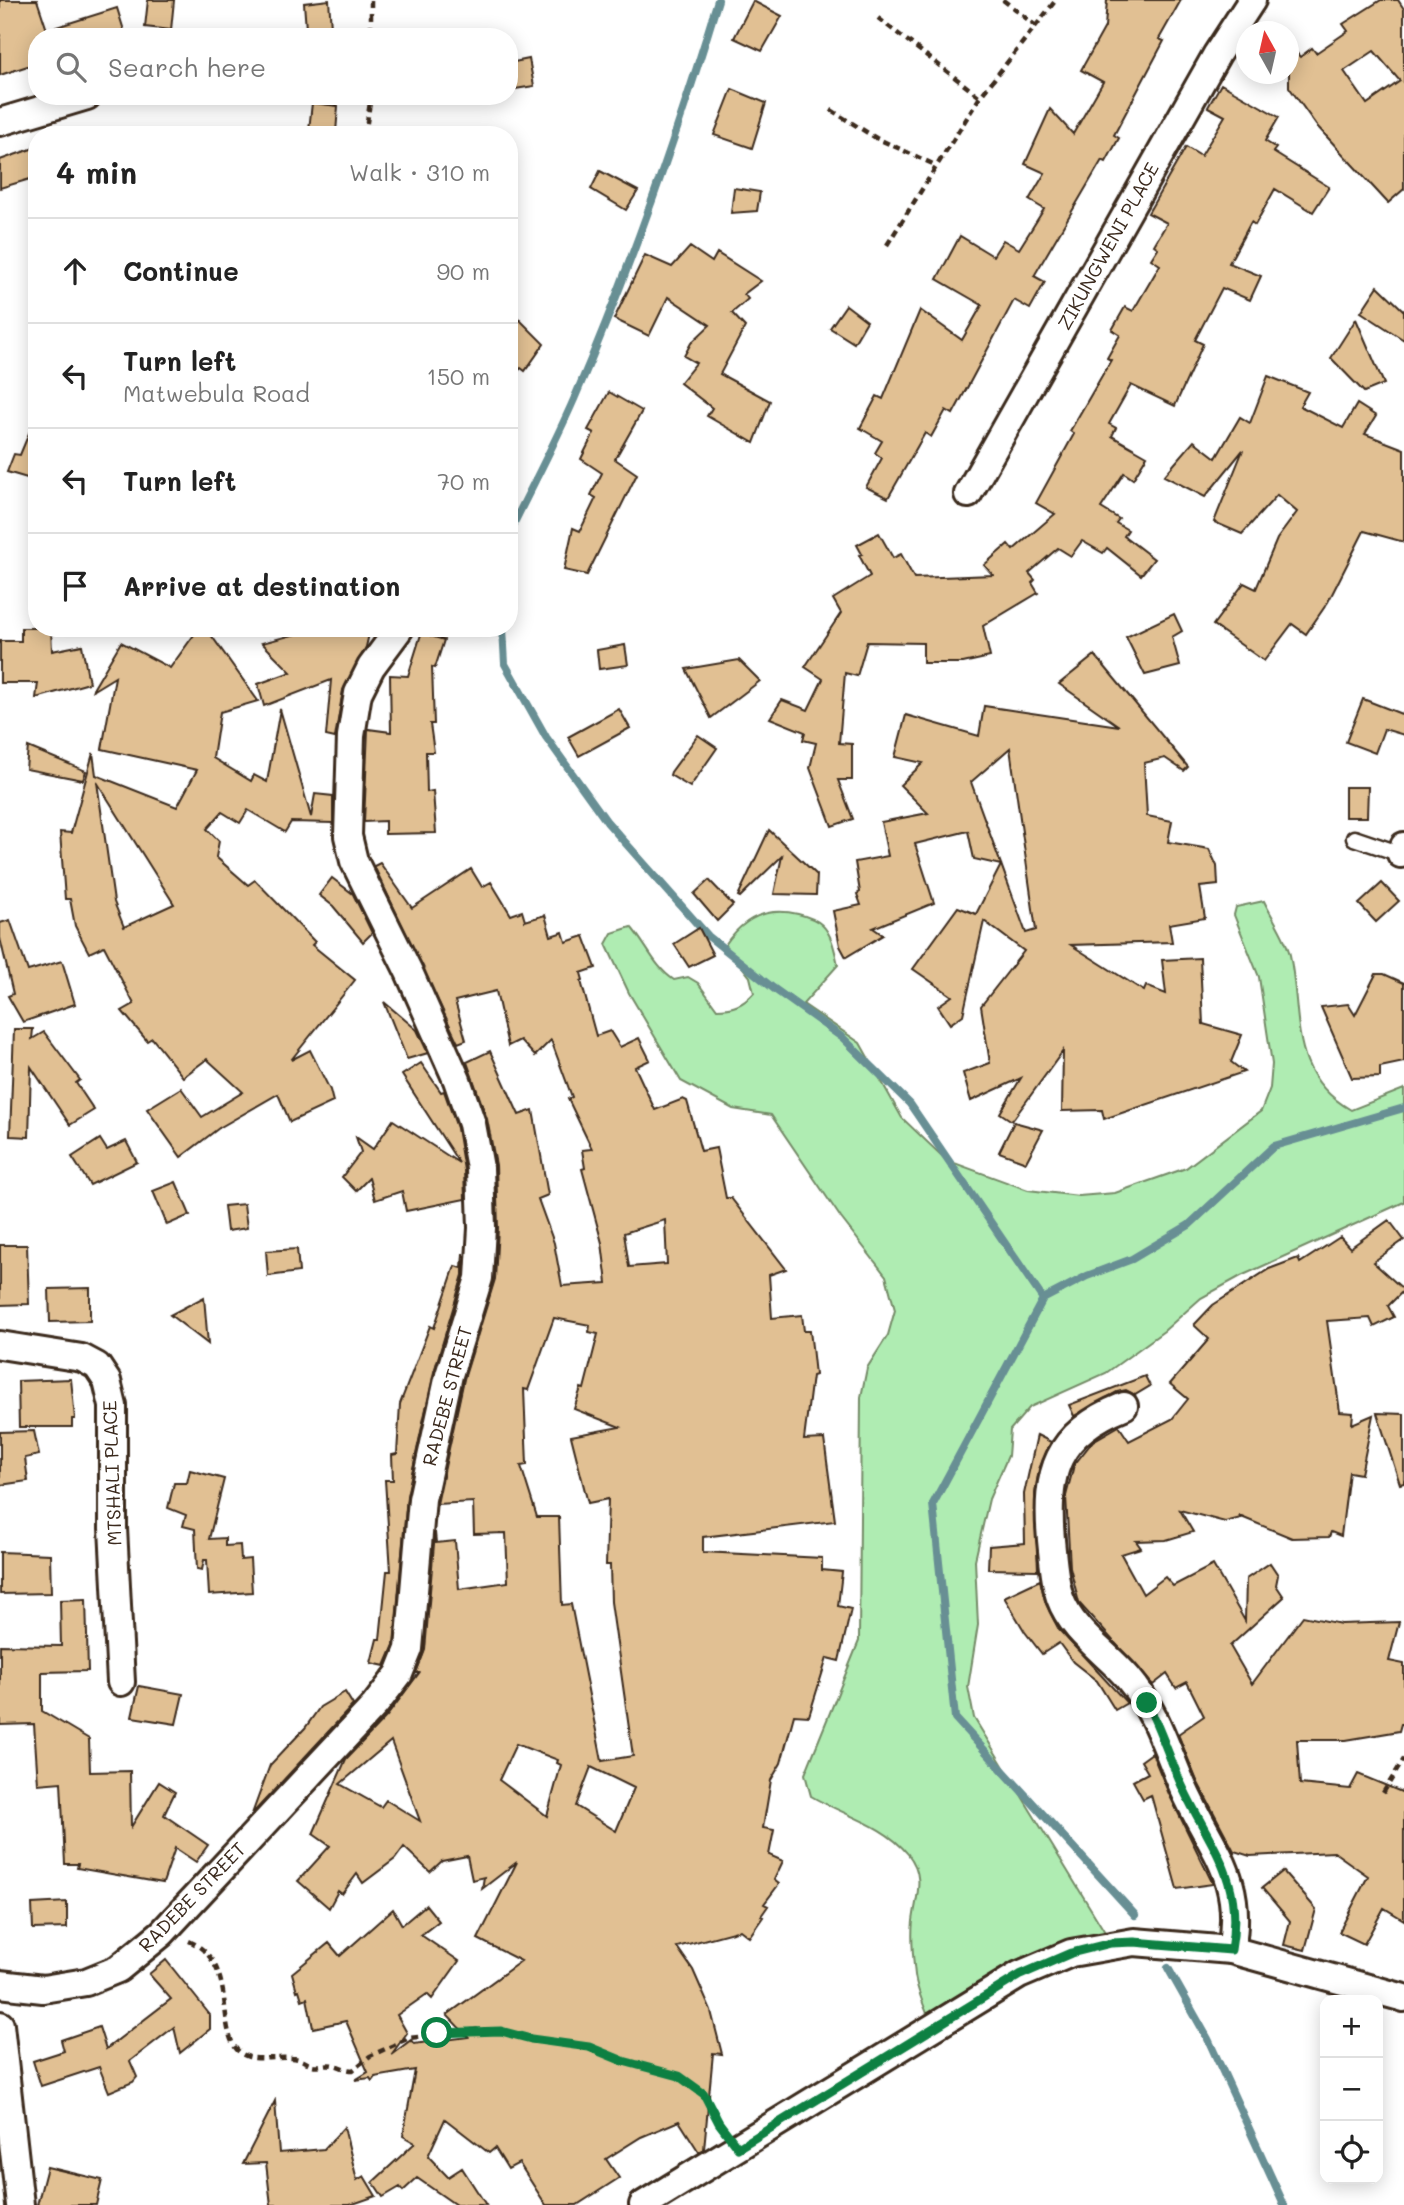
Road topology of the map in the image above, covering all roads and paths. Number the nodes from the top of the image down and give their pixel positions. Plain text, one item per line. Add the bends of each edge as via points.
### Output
1 (371, 0) edge
2 (1003, 0) edge
3 (1056, 0) edge
4 (1252, 0) edge
5 (878, 18) dead end
6 (1036, 26) junction
7 (371, 28) edge
8 (980, 97) junction
9 (56, 105) edge
10 (370, 105) edge
11 (831, 110) dead end
12 (0, 122) edge
13 (366, 126) edge
14 (935, 165) junction
15 (887, 245) dead end
16 (968, 494) dead end
17 (393, 637) edge
18 (1354, 838) dead end
19 (1403, 852) edge
20 (0, 1345) edge
21 (1124, 1406) dead end
22 (121, 1682) dead end
23 (1404, 1759) edge
24 (1383, 1793) dead end
25 (162, 1933) junction
26 (1231, 1950) junction
27 (0, 1984) edge
28 (1404, 1998) edge
29 (0, 2025) edge
30 (738, 2148) junction
31 (20, 2205) edge
32 (643, 2205) edge

1 - 7 path
2 - 6 path
3 - 6 path
4 - 16 street, ZIKUNGWENI PLACE via 1210,66
5 - 8 path
6 - 8 path
8 - 14 path
9 - 12 street
10 - 13 path
11 - 14 path via 876,138
14 - 15 path
17 - 25 street, RADEBE STREET via 358,693 351,736 348,836 354,861 414,984 472,1124 480,1168 479,1278 433,1443 422,1499 410,1648 399,1675
18 - 19 lane
20 - 22 street, MTSHALI PLACE via 82,1358 97,1366 107,1381 113,1406 113,1528
21 - 26 street via 1084,1427 1055,1462 1049,1515 1058,1586 1068,1614 1147,1703 1168,1744 1183,1787 1231,1886 1237,1919
23 - 24 path
25 - 27 street, RADEBE STREET via 118,1969 86,1982 43,1989
25 - 30 path via 201,1946 213,1958 224,1996 229,2040 248,2057 294,2058 353,2070 402,2040 437,2033 486,2030 565,2043 693,2083
26 - 28 street
26 - 30 street via 1134,1942 1071,1953 1020,1975
29 - 31 street
30 - 32 street

